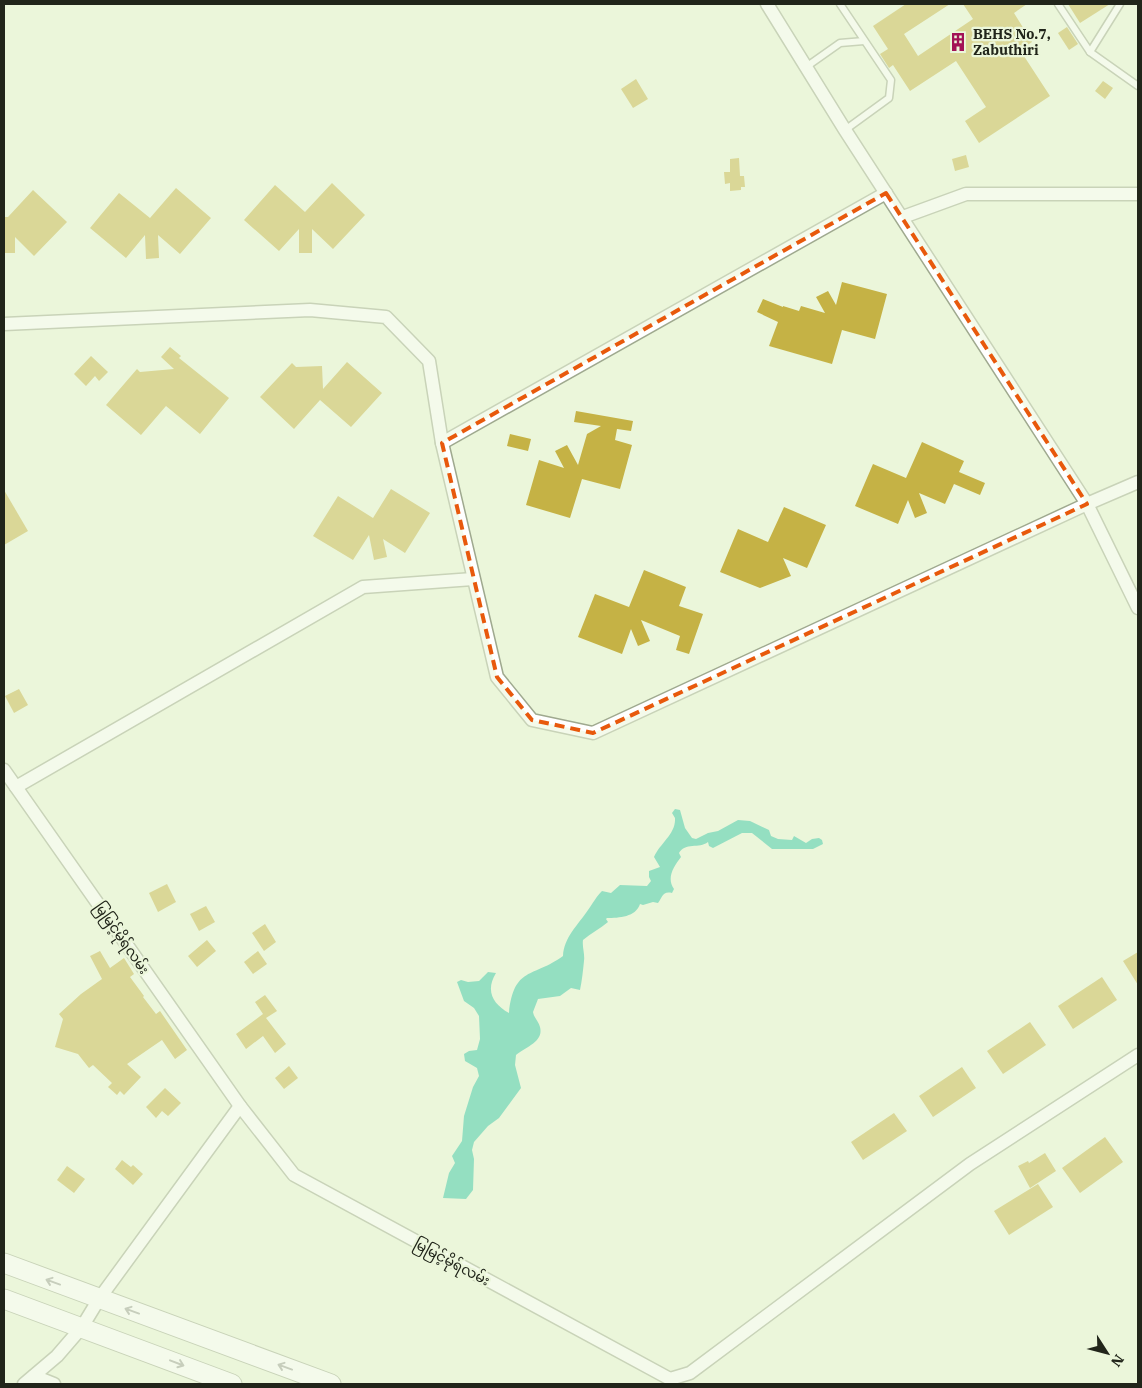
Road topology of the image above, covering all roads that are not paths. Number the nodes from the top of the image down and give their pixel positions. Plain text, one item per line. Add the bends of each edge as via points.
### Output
1 (767, 4) edge
2 (840, 4) edge
3 (1058, 4) edge
4 (1120, 4) edge
5 (864, 41) junction
6 (1090, 52) junction
7 (806, 68) junction
8 (1138, 86) edge
9 (845, 130) junction
10 (886, 193) junction
11 (1138, 194) edge
12 (904, 217) junction
13 (4, 324) edge
14 (442, 443) junction
15 (1138, 482) edge
16 (1087, 504) junction
17 (473, 579) junction
18 (1138, 608) edge
19 (4, 770) edge
20 (16, 787) junction
21 (1138, 1055) edge
22 (240, 1106) junction
23 (4, 1263) edge
24 (99, 1298) junction
25 (4, 1299) edge
26 (82, 1327) junction
27 (29, 1380) edge
28 (54, 1384) edge
29 (232, 1384) edge
30 (331, 1384) edge

1 - 7 street
2 - 5 lane
3 - 6 lane
4 - 6 lane
5 - 7 lane via 840,43
5 - 9 lane via 891,80 889,98
6 - 8 lane
7 - 9 street
9 - 10 street
10 - 12 street
10 - 14 street
11 - 12 street via 966,194
12 - 16 street
13 - 14 street via 310,310 386,317 428,361
14 - 17 street
15 - 16 street
16 - 17 street via 593,733 532,720 497,677
16 - 18 street
17 - 20 street via 363,587
19 - 20 street, မြမြင့်မိုရ်လမ်း
20 - 22 street, မြမြင့်မိုရ်လမ်း
21 - 22 street, မြမြင့်မိုရ်လမ်း via 970,1164 690,1373 670,1379 294,1175
22 - 24 street
24 -> 23 main road
24 - 26 street
30 -> 24 main road
25 - 26 main road
26 - 27 street via 57,1356
26 -> 29 main road
27 - 28 street

